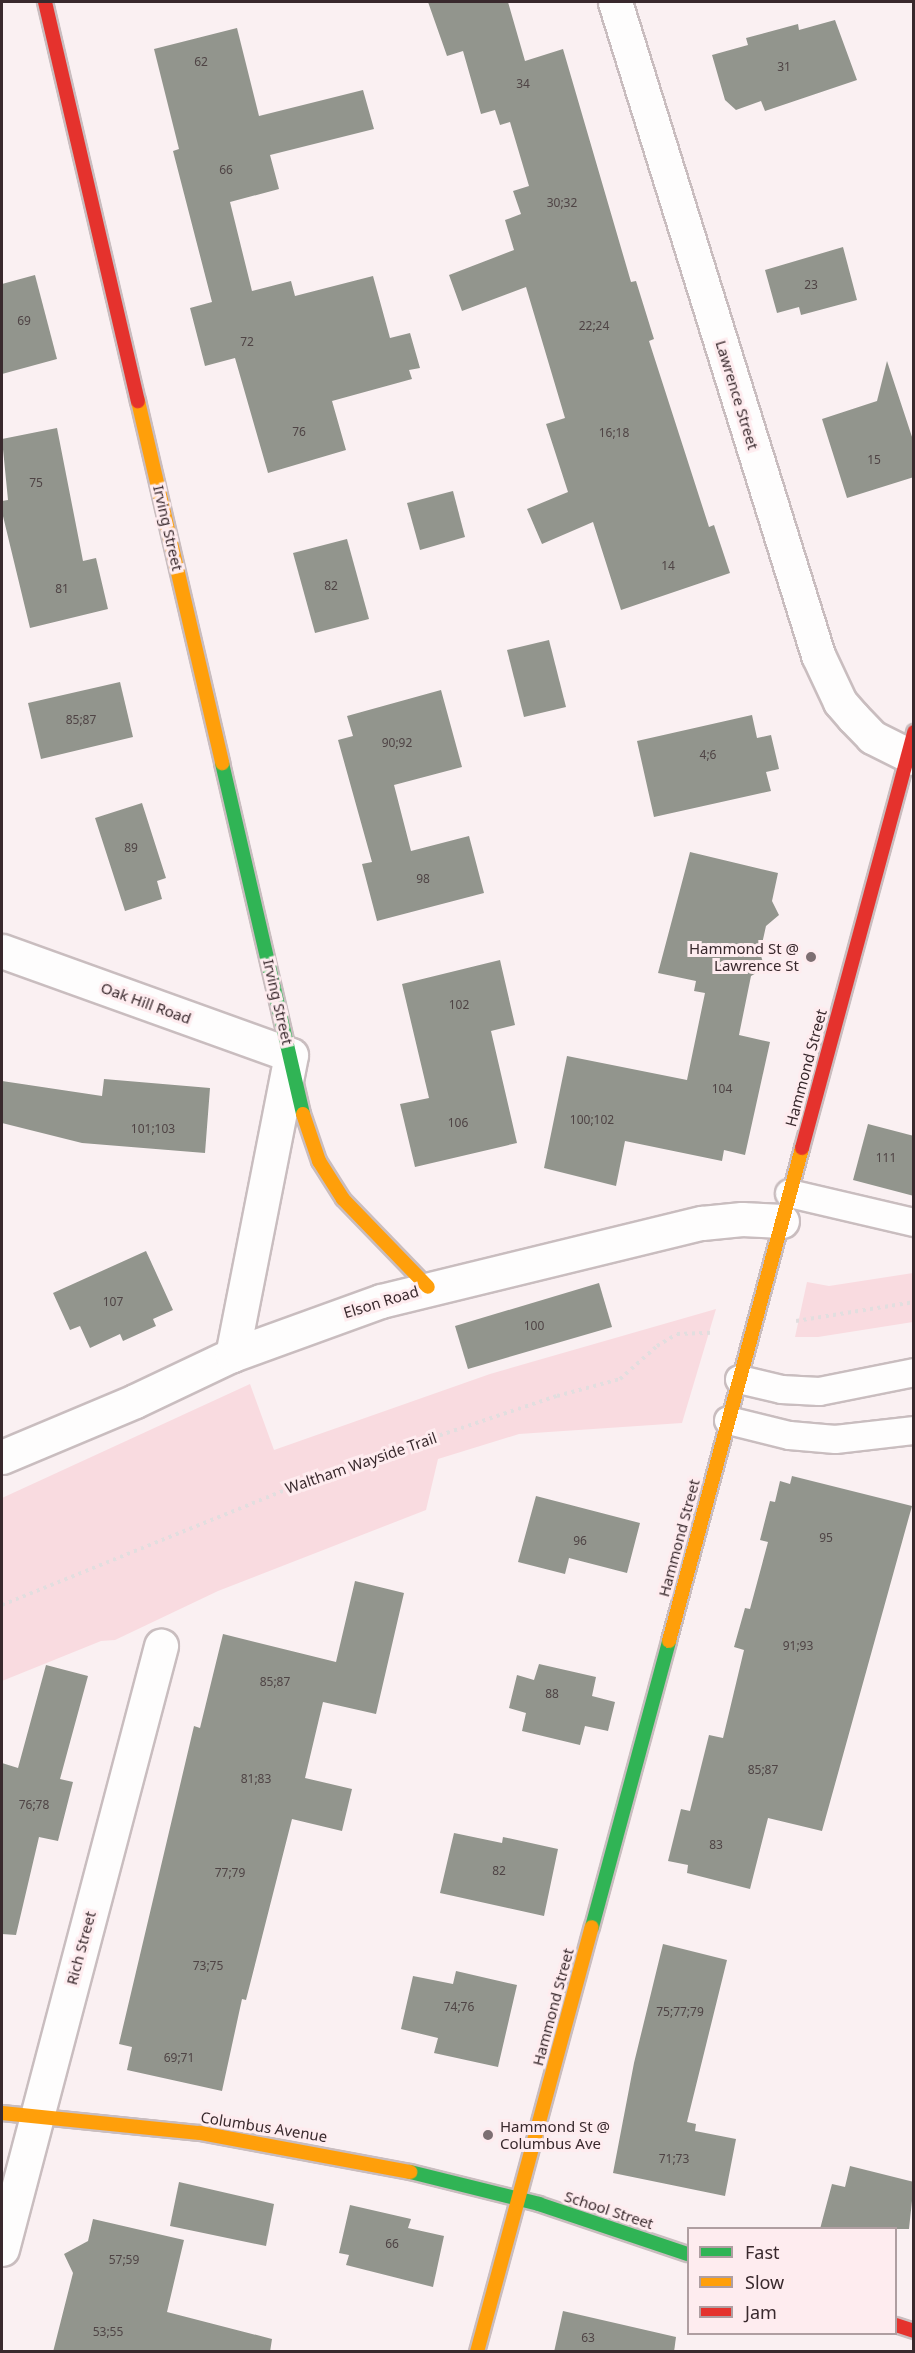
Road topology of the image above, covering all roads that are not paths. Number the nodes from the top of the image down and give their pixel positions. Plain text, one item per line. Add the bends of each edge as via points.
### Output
1 (45, 2) edge
2 (615, 2) edge
3 (911, 749) edge
4 (2, 951) edge
5 (291, 1055) junction
6 (785, 1207) junction
7 (914, 1222) edge
8 (428, 1287) junction
9 (232, 1355) junction
10 (914, 1372) edge
11 (739, 1379) junction
12 (728, 1420) junction
13 (914, 1430) edge
14 (2, 1457) edge
15 (161, 1646) dead end
16 (2, 2113) edge
17 (37, 2117) junction
18 (518, 2199) junction
19 (2, 2249) edge
20 (687, 2254) edge
21 (897, 2325) edge
22 (914, 2331) edge
23 (477, 2352) edge

1 - 5 street, Irving Street
2 - 3 street, Lawrence Street via 818,655 840,702 872,737
3 - 6 street, Hammond Street
4 - 5 street, Oak Hill Road
5 - 8 street, Irving Street via 305,1121 329,1180 378,1239
5 - 9 street, Irving Street
6 - 7 lane
6 - 8 street, Elson Road
6 - 11 street, Hammond Street
8 - 9 street, Elson Road via 332,1317
9 - 14 street, Elson Road
10 - 11 lane via 819,1391 781,1389
11 - 12 street, Hammond Street
12 - 13 lane via 789,1435 835,1439
12 - 18 street, Hammond Street
15 - 17 street, Rich Street
16 - 17 street, Columbus Avenue
17 - 18 street, Columbus Avenue via 256,2140 362,2160
17 - 19 street, Rich Street
18 - 20 street, School Street
18 - 23 street, Hammond Street
21 - 22 street

